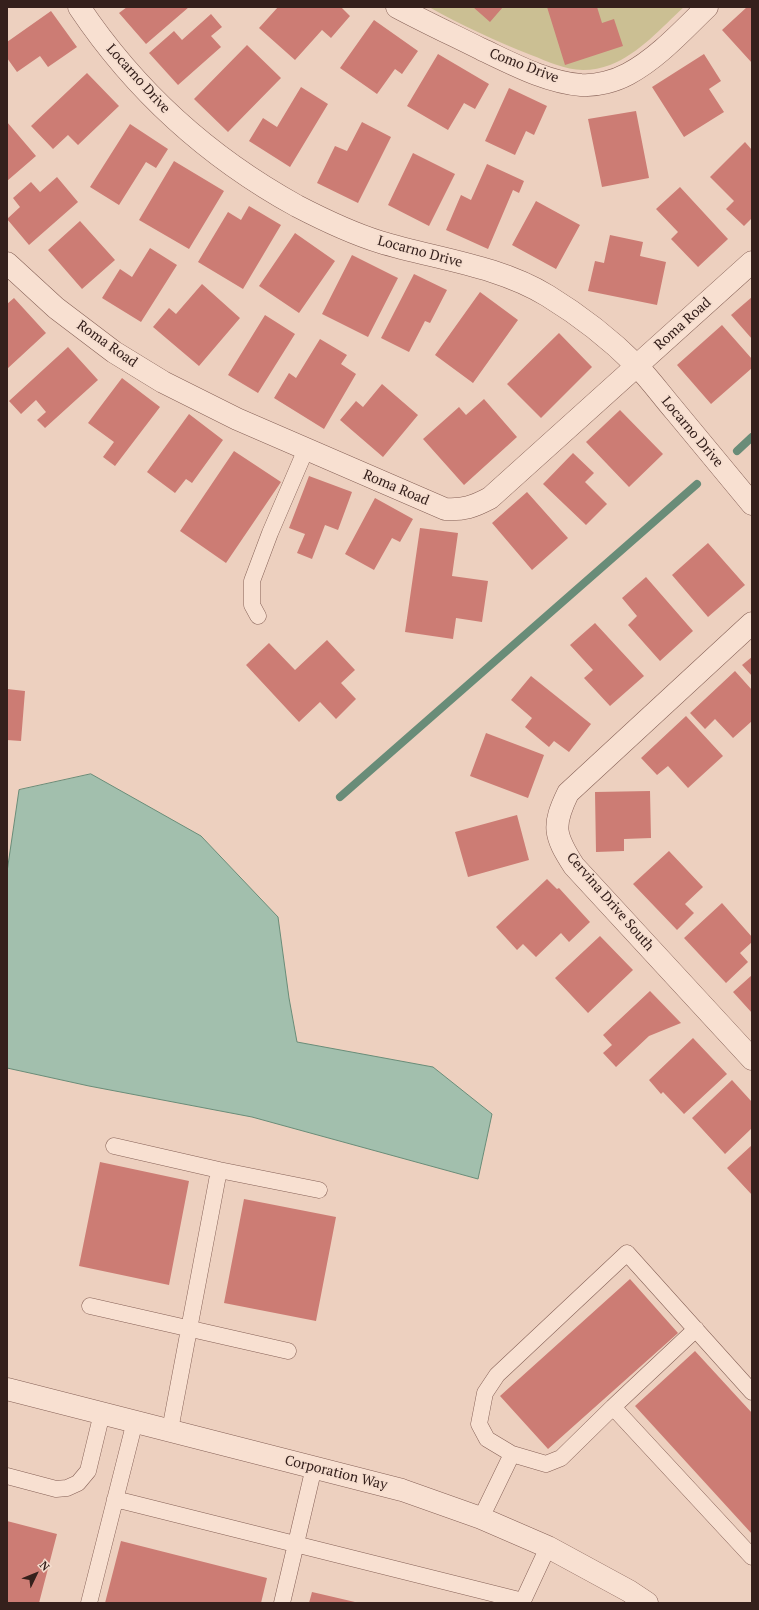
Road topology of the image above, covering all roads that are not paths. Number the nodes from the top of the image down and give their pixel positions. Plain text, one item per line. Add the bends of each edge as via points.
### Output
1 (79, 7) edge
2 (397, 7) edge
3 (707, 7) edge
4 (752, 262) edge
5 (7, 263) edge
6 (636, 365) junction
7 (306, 449) junction
8 (752, 504) edge
9 (258, 616) dead end
10 (752, 623) edge
11 (752, 1059) edge
12 (114, 1146) dead end
13 (219, 1170) junction
14 (319, 1190) dead end
15 (90, 1306) dead end
16 (696, 1329) junction
17 (189, 1330) junction
18 (288, 1352) dead end
19 (7, 1389) edge
20 (752, 1392) edge
21 (613, 1407) junction
22 (102, 1413) junction
23 (135, 1421) junction
24 (170, 1430) junction
25 (512, 1454) junction
26 (314, 1467) junction
27 (7, 1476) edge
28 (115, 1499) junction
29 (481, 1518) junction
30 (296, 1543) junction
31 (548, 1547) junction
32 (752, 1556) edge
33 (523, 1602) edge
34 (89, 1603) edge
35 (282, 1603) edge
36 (647, 1603) edge

1 - 6 street, Locarno Drive via 132,77 162,108 214,153 270,191 328,223 354,233 482,268 519,282 576,314
2 - 3 street, Como Drive via 521,68 547,78 582,85 599,84 628,74 661,49
4 - 6 street, Roma Road
5 - 7 street, Roma Road via 56,308 114,352 163,382 237,419
6 - 7 street, Roma Road via 490,498 473,507 459,510 444,508
6 - 8 street, Locarno Drive
7 - 9 lane via 252,581 252,605
10 - 11 street, Cervina Drive South via 568,793 559,811 557,828 561,846 574,866
12 - 13 lane
13 - 14 lane
13 - 17 lane
15 - 17 lane
16 - 20 lane
16 - 21 lane
16 - 25 lane via 627,1253 496,1375 485,1393 479,1424 487,1439
17 - 18 lane
17 - 24 lane
19 - 22 street, Corporation Way
21 - 25 lane via 561,1458 546,1464
21 - 32 lane
22 - 23 street, Corporation Way
22 - 27 lane via 88,1471 78,1484 56,1489
23 - 24 street, Corporation Way
23 - 28 lane
24 - 26 street, Corporation Way
25 - 29 lane
26 - 29 street, Corporation Way via 402,1490
26 - 30 lane
28 - 30 lane
28 - 34 lane
29 - 31 street, Corporation Way
30 - 33 lane
30 - 35 lane
31 - 33 lane
31 - 36 street, Corporation Way via 629,1590

